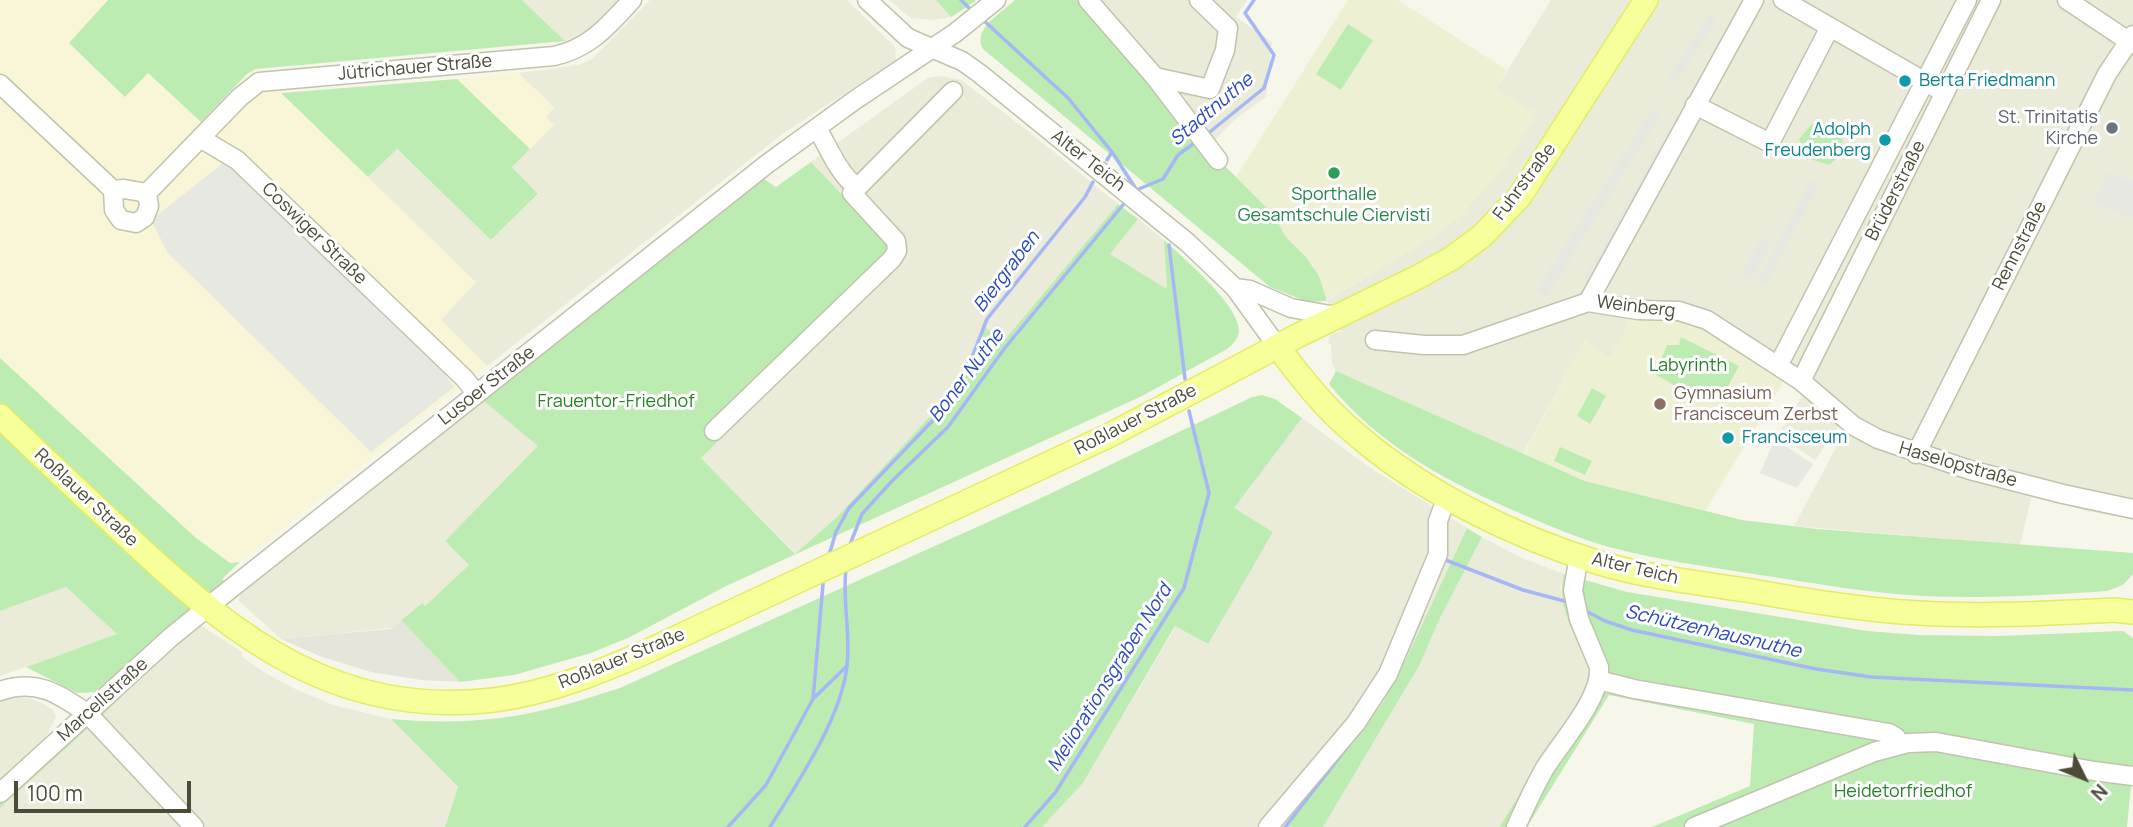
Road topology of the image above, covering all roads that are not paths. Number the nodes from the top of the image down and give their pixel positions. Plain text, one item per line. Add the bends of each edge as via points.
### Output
1 (632, 0) edge
2 (867, 0) edge
3 (1088, 0) edge
4 (1199, 0) edge
5 (1646, 0) edge
6 (1755, 0) edge
7 (1783, 0) edge
8 (1967, 0) edge
9 (1991, 0) edge
10 (2067, 0) edge
11 (990, 5) edge
12 (1830, 27) junction
13 (2132, 40) edge
14 (931, 50) junction
15 (1155, 77) junction
16 (1926, 82) junction
17 (0, 84) edge
18 (953, 90) dead end
19 (1946, 92) junction
20 (1695, 105) junction
21 (817, 128) junction
22 (200, 138) junction
23 (1218, 160) dead end
24 (113, 190) junction
25 (854, 190) junction
26 (146, 193) junction
27 (1235, 288) junction
28 (1588, 302) junction
29 (1336, 316) junction
30 (1376, 340) dead end
31 (1278, 346) junction
32 (1778, 366) junction
33 (1801, 381) junction
34 (477, 394) junction
35 (0, 416) edge
36 (714, 432) dead end
37 (1916, 453) junction
38 (1447, 496) junction
39 (2133, 509) edge
40 (1579, 556) junction
41 (206, 607) junction
42 (2133, 612) edge
43 (1598, 680) junction
44 (0, 691) edge
45 (88, 714) junction
46 (1899, 745) junction
47 (2133, 776) edge
48 (0, 793) edge
49 (194, 827) edge
50 (1268, 827) edge
51 (1516, 827) edge
52 (1694, 827) edge

1 - 22 street, Jütrichauer Straße via 600,35 569,53 259,82
2 - 14 street, Alter Teich via 900,32
3 - 15 street
4 - 15 street via 1228,29 1210,89
5 - 29 main road, Fuhrstraße via 1508,210 1452,258
6 - 20 street
7 - 12 street
8 - 16 street, Brüderstraße
9 - 19 street, Brüderstraße
10 - 13 street
11 - 14 street, Lusoer Straße
12 - 16 street
12 - 20 street via 1770,144
13 - 37 street, Rennstraße via 2107,74
14 - 21 street, Lusoer Straße
14 - 27 street, Alter Teich via 973,68 1143,204
15 - 23 street
16 - 19 street
16 - 32 street, Brüderstraße
17 - 24 street
18 - 25 street
19 - 33 street, Brüderstraße
20 - 28 street
21 - 25 street
21 - 34 street, Lusoer Straße
22 - 26 street
22 - 34 street, Coswiger Straße via 237,160
24 - 26 street
24 - 26 street via 117,216 126,223 140,221 148,212
25 - 36 street via 896,241 897,251
27 - 29 street, Alter Teich via 1291,308
27 - 31 street, Alter Teich
28 - 30 street, Weinberg via 1463,345
28 - 32 street, Weinberg via 1679,311 1706,320
29 - 31 main road, Fuhrstraße
31 - 38 main road, Alter Teich via 1311,390 1349,429
31 - 41 main road, Roßlauer Straße via 1110,435 689,633 598,672 516,696 469,702 419,701 339,685 274,655
32 - 33 street, Weinberg
33 - 37 street, Haselopstraße via 1865,433
34 - 41 street, Lusoer Straße
35 - 41 main road, Roßlauer Straße
37 - 39 street, Haselopstraße
38 - 40 main road, Alter Teich via 1504,526
38 - 50 street via 1438,521 1438,554 1388,674 1356,723
40 - 42 main road, Alter Teich via 1654,575 1869,609 1920,614
40 - 43 street via 1575,598 1599,667
41 - 45 street, Marcellstraße
43 - 46 street via 1889,733
43 - 51 street
44 - 45 street via 38,687
45 - 48 street, Marcellstraße
45 - 49 street
46 - 47 street via 1936,743
46 - 52 street

